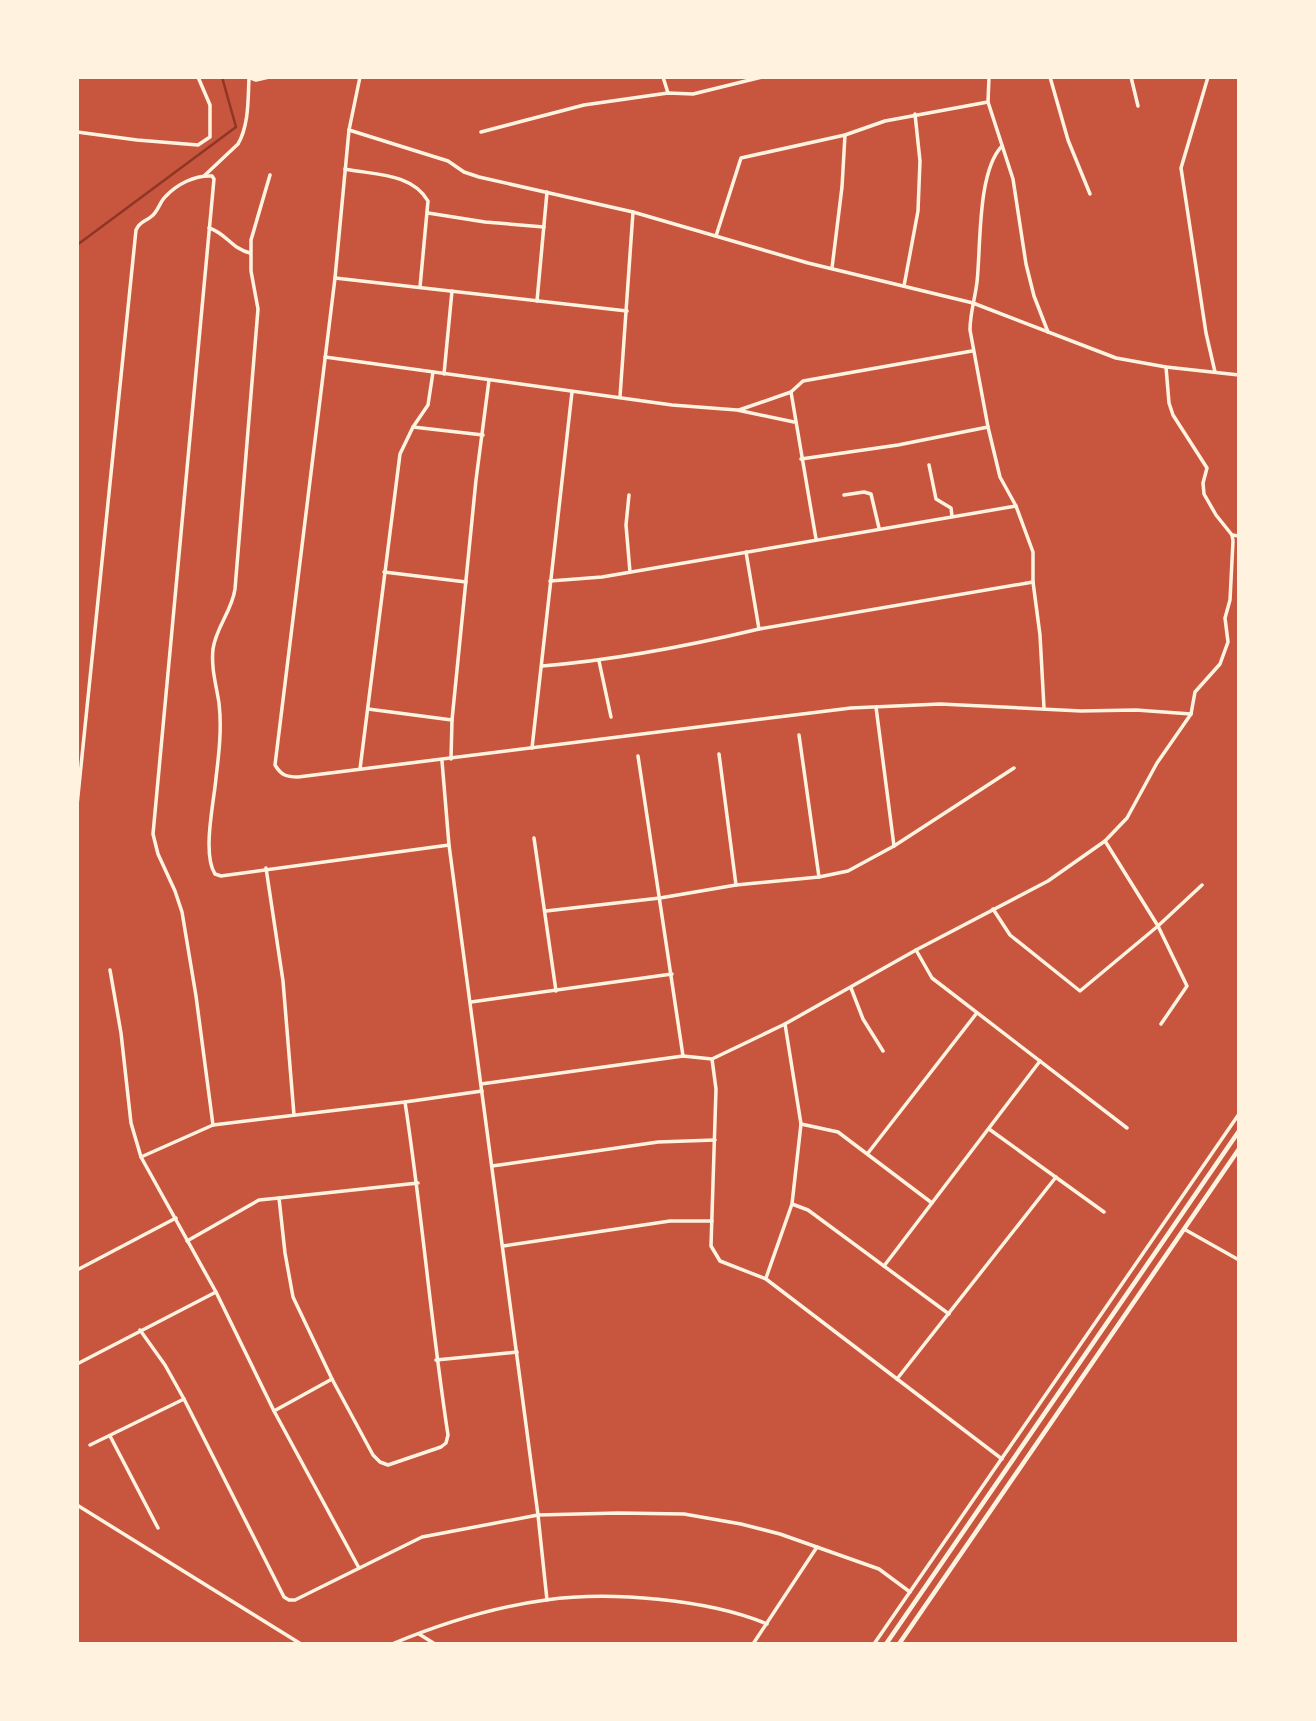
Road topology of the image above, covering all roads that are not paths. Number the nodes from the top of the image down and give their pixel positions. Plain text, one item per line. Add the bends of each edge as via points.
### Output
1 (198, 77) edge
2 (248, 77) edge
3 (269, 77) edge
4 (360, 77) edge
5 (663, 77) edge
6 (762, 77) edge
7 (989, 77) edge
8 (1050, 77) edge
9 (1131, 77) edge
10 (1208, 77) edge
11 (668, 93) junction
12 (988, 102) junction
13 (1138, 106) dead end
14 (915, 114) junction
15 (349, 130) junction
16 (77, 132) edge
17 (481, 132) dead end
18 (845, 135) junction
19 (1002, 146) junction
20 (345, 169) junction
21 (204, 176) junction
22 (270, 176) dead end
23 (547, 192) junction
24 (1090, 194) dead end
25 (633, 212) junction
26 (428, 213) junction
27 (209, 228) junction
28 (544, 228) junction
29 (716, 236) junction
30 (250, 254) junction
31 (832, 268) junction
32 (335, 278) junction
33 (904, 286) junction
34 (420, 287) junction
35 (452, 291) junction
36 (537, 302) junction
37 (973, 303) junction
38 (627, 311) junction
39 (1048, 332) junction
40 (972, 351) junction
41 (325, 357) junction
42 (1166, 367) junction
43 (433, 372) junction
44 (1215, 372) junction
45 (444, 374) junction
46 (1239, 375) edge
47 (489, 380) junction
48 (572, 391) junction
49 (791, 392) junction
50 (620, 397) junction
51 (737, 410) junction
52 (794, 422) junction
53 (413, 427) junction
54 (988, 427) junction
55 (483, 435) junction
56 (801, 459) junction
57 (929, 464) dead end
58 (629, 495) dead end
59 (844, 495) dead end
60 (1016, 506) junction
61 (952, 516) junction
62 (879, 528) junction
63 (1232, 535) junction
64 (1239, 536) edge
65 (817, 539) junction
66 (746, 552) junction
67 (384, 572) junction
68 (630, 572) junction
69 (550, 581) junction
70 (467, 582) junction
71 (1033, 582) junction
72 (759, 629) junction
73 (599, 660) junction
74 (542, 666) junction
75 (876, 707) junction
76 (367, 709) junction
77 (1044, 709) junction
78 (1191, 714) junction
79 (611, 717) dead end
80 (452, 720) junction
81 (799, 735) dead end
82 (532, 748) junction
83 (719, 754) dead end
84 (638, 756) dead end
85 (451, 759) junction
86 (442, 761) junction
87 (1014, 768) dead end
88 (360, 769) junction
89 (77, 805) edge
90 (534, 838) dead end
91 (1105, 841) junction
92 (449, 845) junction
93 (894, 846) junction
94 (266, 868) junction
95 (819, 877) junction
96 (736, 885) junction
97 (1202, 885) dead end
98 (660, 898) junction
99 (993, 909) junction
100 (546, 911) junction
101 (1158, 926) junction
102 (916, 950) junction
103 (110, 970) dead end
104 (672, 974) junction
105 (850, 987) junction
106 (556, 990) junction
107 (471, 1002) junction
108 (976, 1014) junction
109 (785, 1024) junction
110 (1161, 1024) dead end
111 (883, 1051) dead end
112 (683, 1056) junction
113 (712, 1059) junction
114 (1040, 1061) junction
115 (481, 1084) junction
116 (482, 1091) junction
117 (405, 1102) junction
118 (1239, 1114) edge
119 (294, 1115) junction
120 (801, 1124) junction
121 (213, 1125) junction
122 (1127, 1128) dead end
123 (989, 1129) junction
124 (1239, 1131) edge
125 (715, 1140) junction
126 (1239, 1149) edge
127 (868, 1153) junction
128 (141, 1157) junction
129 (492, 1166) junction
130 (1056, 1178) junction
131 (418, 1182) junction
132 (279, 1198) junction
133 (792, 1203) junction
134 (932, 1203) junction
135 (1104, 1212) dead end
136 (176, 1218) junction
137 (713, 1221) junction
138 (1184, 1230) junction
139 (187, 1241) junction
140 (503, 1246) junction
141 (1239, 1260) edge
142 (884, 1266) junction
143 (77, 1270) edge
144 (766, 1279) junction
145 (216, 1293) junction
146 (949, 1314) junction
147 (140, 1330) junction
148 (517, 1352) junction
149 (436, 1360) junction
150 (77, 1364) edge
151 (332, 1379) junction
152 (897, 1379) junction
153 (184, 1399) junction
154 (274, 1411) junction
155 (110, 1436) junction
156 (90, 1445) dead end
157 (1002, 1459) junction
158 (77, 1504) edge
159 (538, 1515) junction
160 (158, 1528) dead end
161 (817, 1547) junction
162 (359, 1568) junction
163 (910, 1592) junction
164 (547, 1600) junction
165 (767, 1624) junction
166 (419, 1634) junction
167 (301, 1644) edge
168 (392, 1644) edge
169 (435, 1644) edge
170 (753, 1644) edge
171 (874, 1644) edge
172 (886, 1644) edge
173 (899, 1644) edge

1 - 16 street via 210,105 210,137 198,145
2 - 3 street
2 - 21 street via 241,138
4 - 15 street
5 - 11 street
6 - 11 street via 693,94
7 - 12 street
8 - 24 street
9 - 13 street
10 - 44 street via 1181,168
11 - 17 street via 570,108
12 - 14 street
12 - 19 street
14 - 18 street
14 - 33 street via 920,161 918,211
15 - 20 street
15 - 23 street via 448,161 469,174
18 - 29 street via 741,158
18 - 31 street
19 - 37 street via 991,164 984,198
19 - 39 street via 1013,179 1026,264
20 - 26 street via 415,185 428,201
20 - 32 street
21 - 27 street via 214,179
21 - 89 street via 174,189 136,230
22 - 30 street
23 - 25 street
23 - 28 street
25 - 29 street
25 - 38 street
26 - 28 street
26 - 34 street
27 - 30 street
27 - 121 street via 153,834 182,912
28 - 36 street
29 - 31 street
30 - 94 street via 257,319 235,589 212,657 220,745 210,858 218,876
31 - 33 street
32 - 34 street
32 - 41 street
33 - 37 street
34 - 35 street
35 - 36 street
35 - 45 street
36 - 38 street
37 - 39 street
37 - 40 street
38 - 50 street
39 - 42 street via 1116,358
40 - 49 street via 803,381
40 - 54 street
41 - 43 street
41 - 88 street via 275,765 288,777
42 - 44 street
42 - 63 street via 1173,415 1207,468 1203,483 1208,503
43 - 45 street
43 - 53 street via 428,405
44 - 46 street
45 - 47 street
47 - 48 street
47 - 55 street
48 - 50 street
48 - 69 street
49 - 51 street
49 - 52 street
50 - 51 street
51 - 52 street
52 - 56 street
53 - 55 street
53 - 67 street via 400,454
54 - 56 street via 898,446
54 - 60 street via 999,477
55 - 70 street
56 - 65 street
57 - 61 street via 936,499 951,508
58 - 68 street
59 - 62 street via 871,494
60 - 61 street
60 - 71 street via 1033,552
61 - 62 street
62 - 65 street
63 - 64 street
63 - 78 street via 1225,618 1228,642 1220,664 1195,692
65 - 66 street
66 - 68 street
66 - 72 street
67 - 70 street
67 - 76 street
68 - 69 street
69 - 74 street
70 - 80 street
71 - 72 street
71 - 77 street
72 - 73 street
73 - 74 street
73 - 79 street
74 - 82 street
75 - 77 street
75 - 82 street
75 - 93 street
76 - 80 street
76 - 88 street
77 - 78 street
78 - 91 street via 1157,762 1127,818
80 - 85 street
81 - 95 street
82 - 85 street
83 - 96 street
84 - 98 street
85 - 86 street
86 - 88 street
86 - 92 street
87 - 93 street
90 - 100 street
91 - 99 street via 1048,881
91 - 101 street
92 - 94 street
92 - 107 street
93 - 95 street via 848,871
94 - 119 street via 283,981
95 - 96 street
96 - 98 street
97 - 101 street
98 - 100 street
98 - 104 street
99 - 101 street via 1010,934 1080,991
99 - 102 street
100 - 106 street
101 - 110 street via 1187,986
102 - 105 street
102 - 108 street via 932,978
103 - 128 street via 131,1123
104 - 106 street
104 - 112 street
105 - 109 street
105 - 111 street
106 - 107 street
107 - 115 street
108 - 114 street
108 - 127 street
109 - 113 street
109 - 120 street
112 - 113 street
112 - 115 street
113 - 125 street
114 - 122 street
114 - 123 street
115 - 116 street
116 - 117 street
116 - 129 street
117 - 119 street
117 - 131 street
118 - 157 street
119 - 121 street
120 - 127 street via 838,1132
120 - 133 street
121 - 128 street
123 - 130 street
123 - 134 street
124 - 172 street
125 - 129 street via 658,1142
125 - 137 street
126 - 138 street
127 - 134 street
128 - 136 street
129 - 140 street
130 - 135 street
130 - 146 street
131 - 132 street
131 - 149 street
132 - 139 street via 259,1200
132 - 151 street via 293,1297
133 - 142 street
133 - 144 street
134 - 142 street
136 - 139 street
136 - 143 street
137 - 140 street via 670,1221
137 - 144 street via 711,1246 720,1261
138 - 141 street
138 - 173 street
139 - 145 street
140 - 148 street
142 - 146 street
144 - 152 street
145 - 147 street
145 - 154 street
146 - 152 street
147 - 150 street
147 - 153 street
148 - 149 street
148 - 159 street
149 - 151 street via 446,1443 388,1465 373,1455
151 - 154 street
152 - 157 street
153 - 155 street
153 - 162 street via 284,1597 295,1600
154 - 162 street
155 - 156 street
155 - 160 street
157 - 163 street
158 - 167 street
159 - 161 street via 684,1514 741,1524
159 - 162 street via 422,1537
159 - 164 street
161 - 163 street via 878,1569
161 - 165 street
163 - 171 street
164 - 165 street via 615,1597 663,1601 742,1614
164 - 166 street
165 - 170 street
166 - 168 street
166 - 169 street

